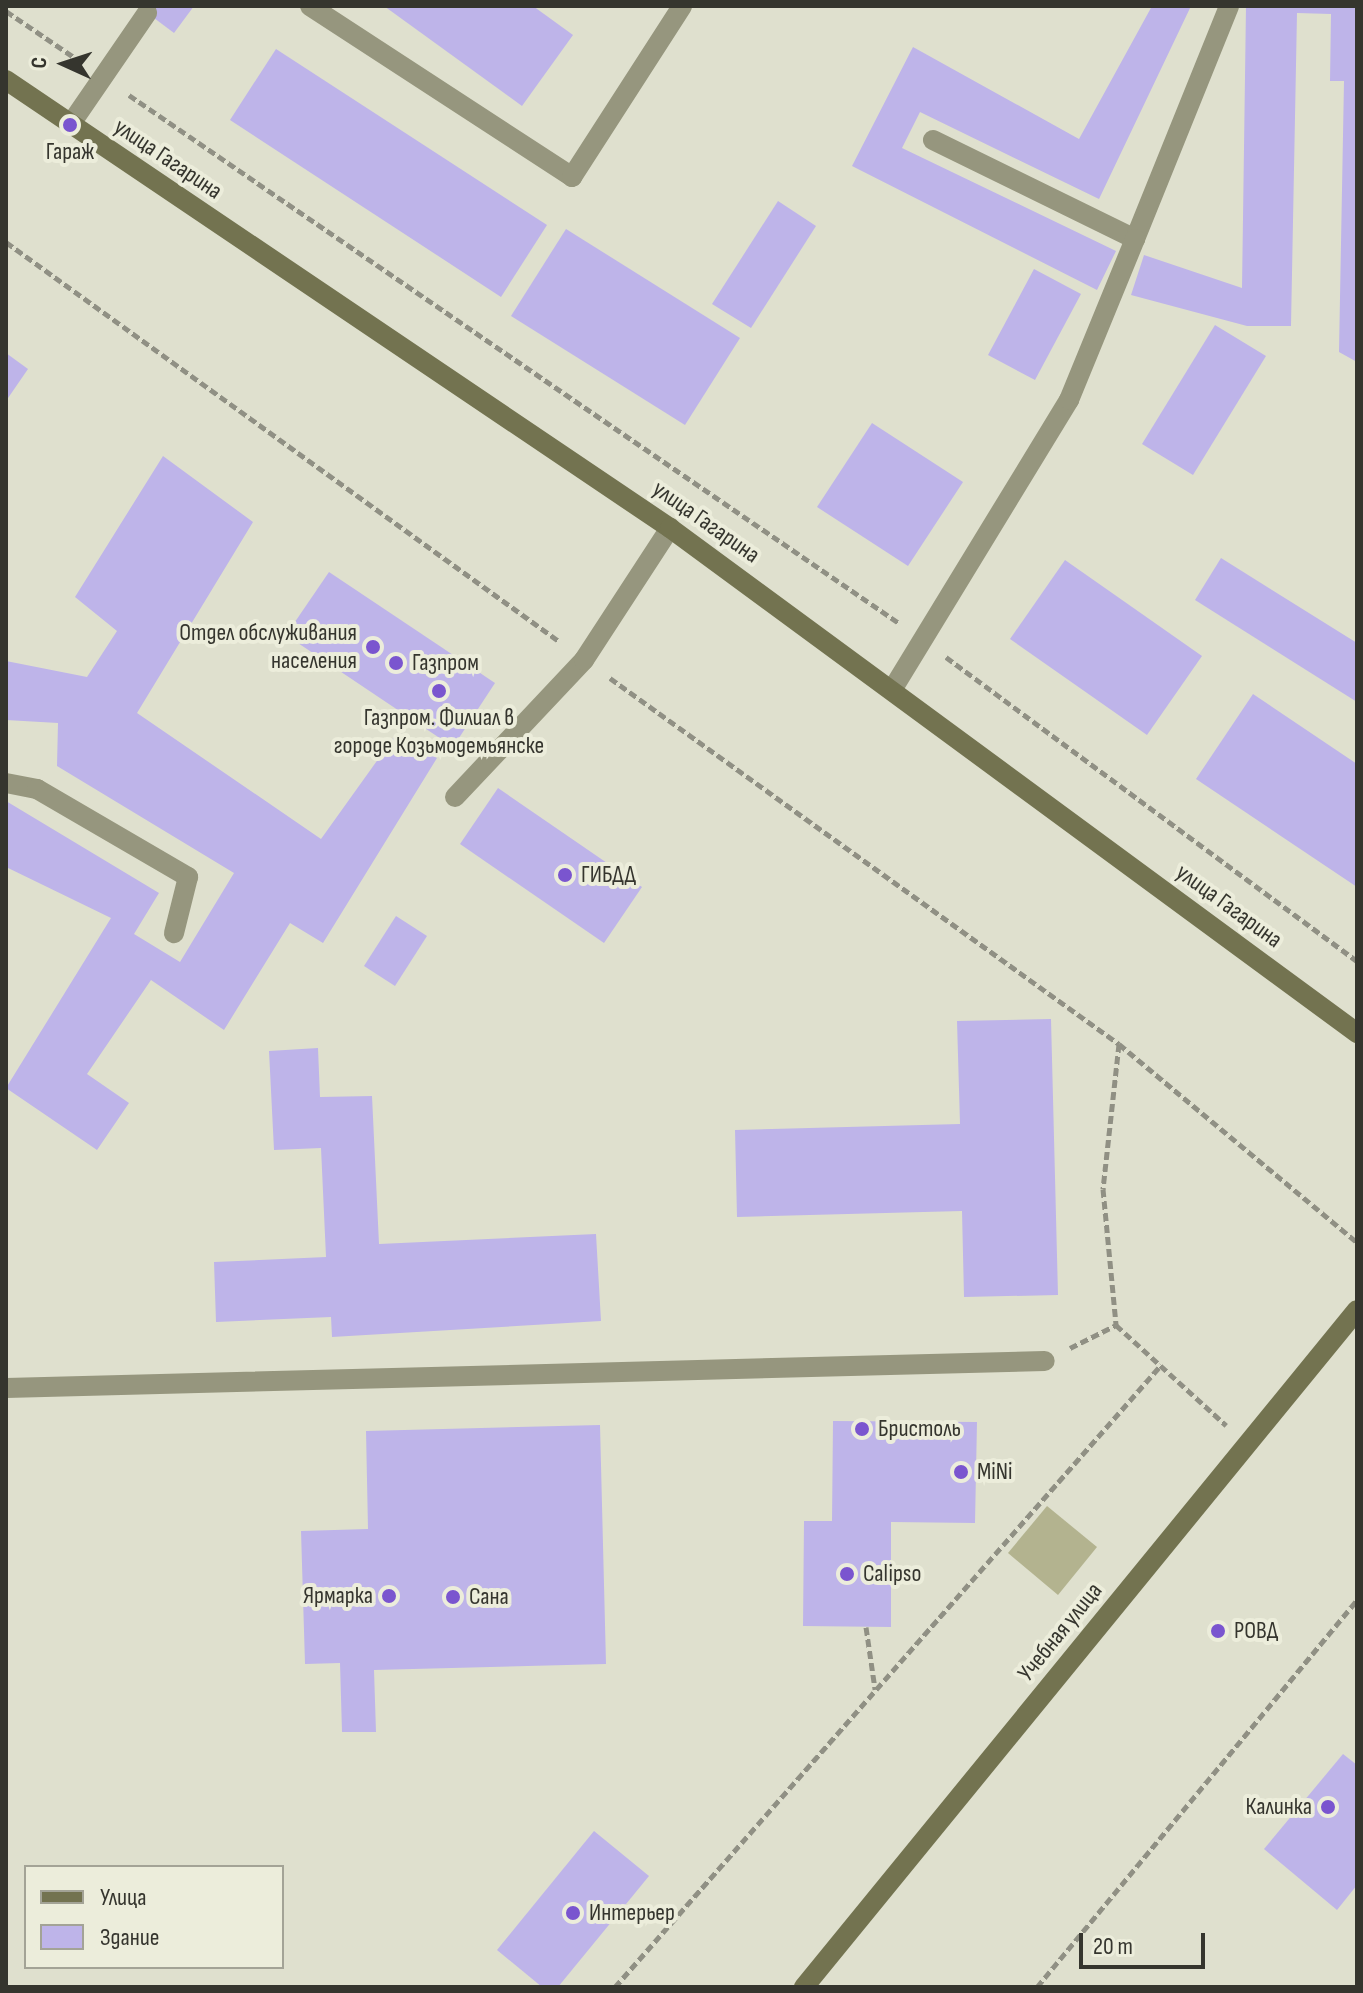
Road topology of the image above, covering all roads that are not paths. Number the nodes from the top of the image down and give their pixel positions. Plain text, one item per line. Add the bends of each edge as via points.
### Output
1 (310, 6) edge
2 (682, 6) edge
3 (1229, 6) edge
4 (147, 13) dead end
5 (6, 80) edge
6 (70, 125) junction
7 (933, 140) dead end
8 (1135, 239) junction
9 (670, 528) junction
10 (892, 690) junction
11 (6, 783) edge
12 (455, 797) dead end
13 (174, 933) dead end
14 (1357, 1033) edge
15 (1357, 1310) edge
16 (1045, 1361) road end
17 (6, 1388) edge
18 (804, 1987) edge

1 - 2 lane via 572,177
3 - 8 lane
4 - 6 lane
5 - 6 street, улица Гагарина
6 - 9 street, улица Гагарина
7 - 8 lane
8 - 10 lane via 1069,400
9 - 10 street, улица Гагарина
9 - 12 lane via 584,660
10 - 14 street, улица Гагарина
11 - 13 lane via 37,789 188,877
15 - 18 street, Учебная улица
16 - 17 lane

